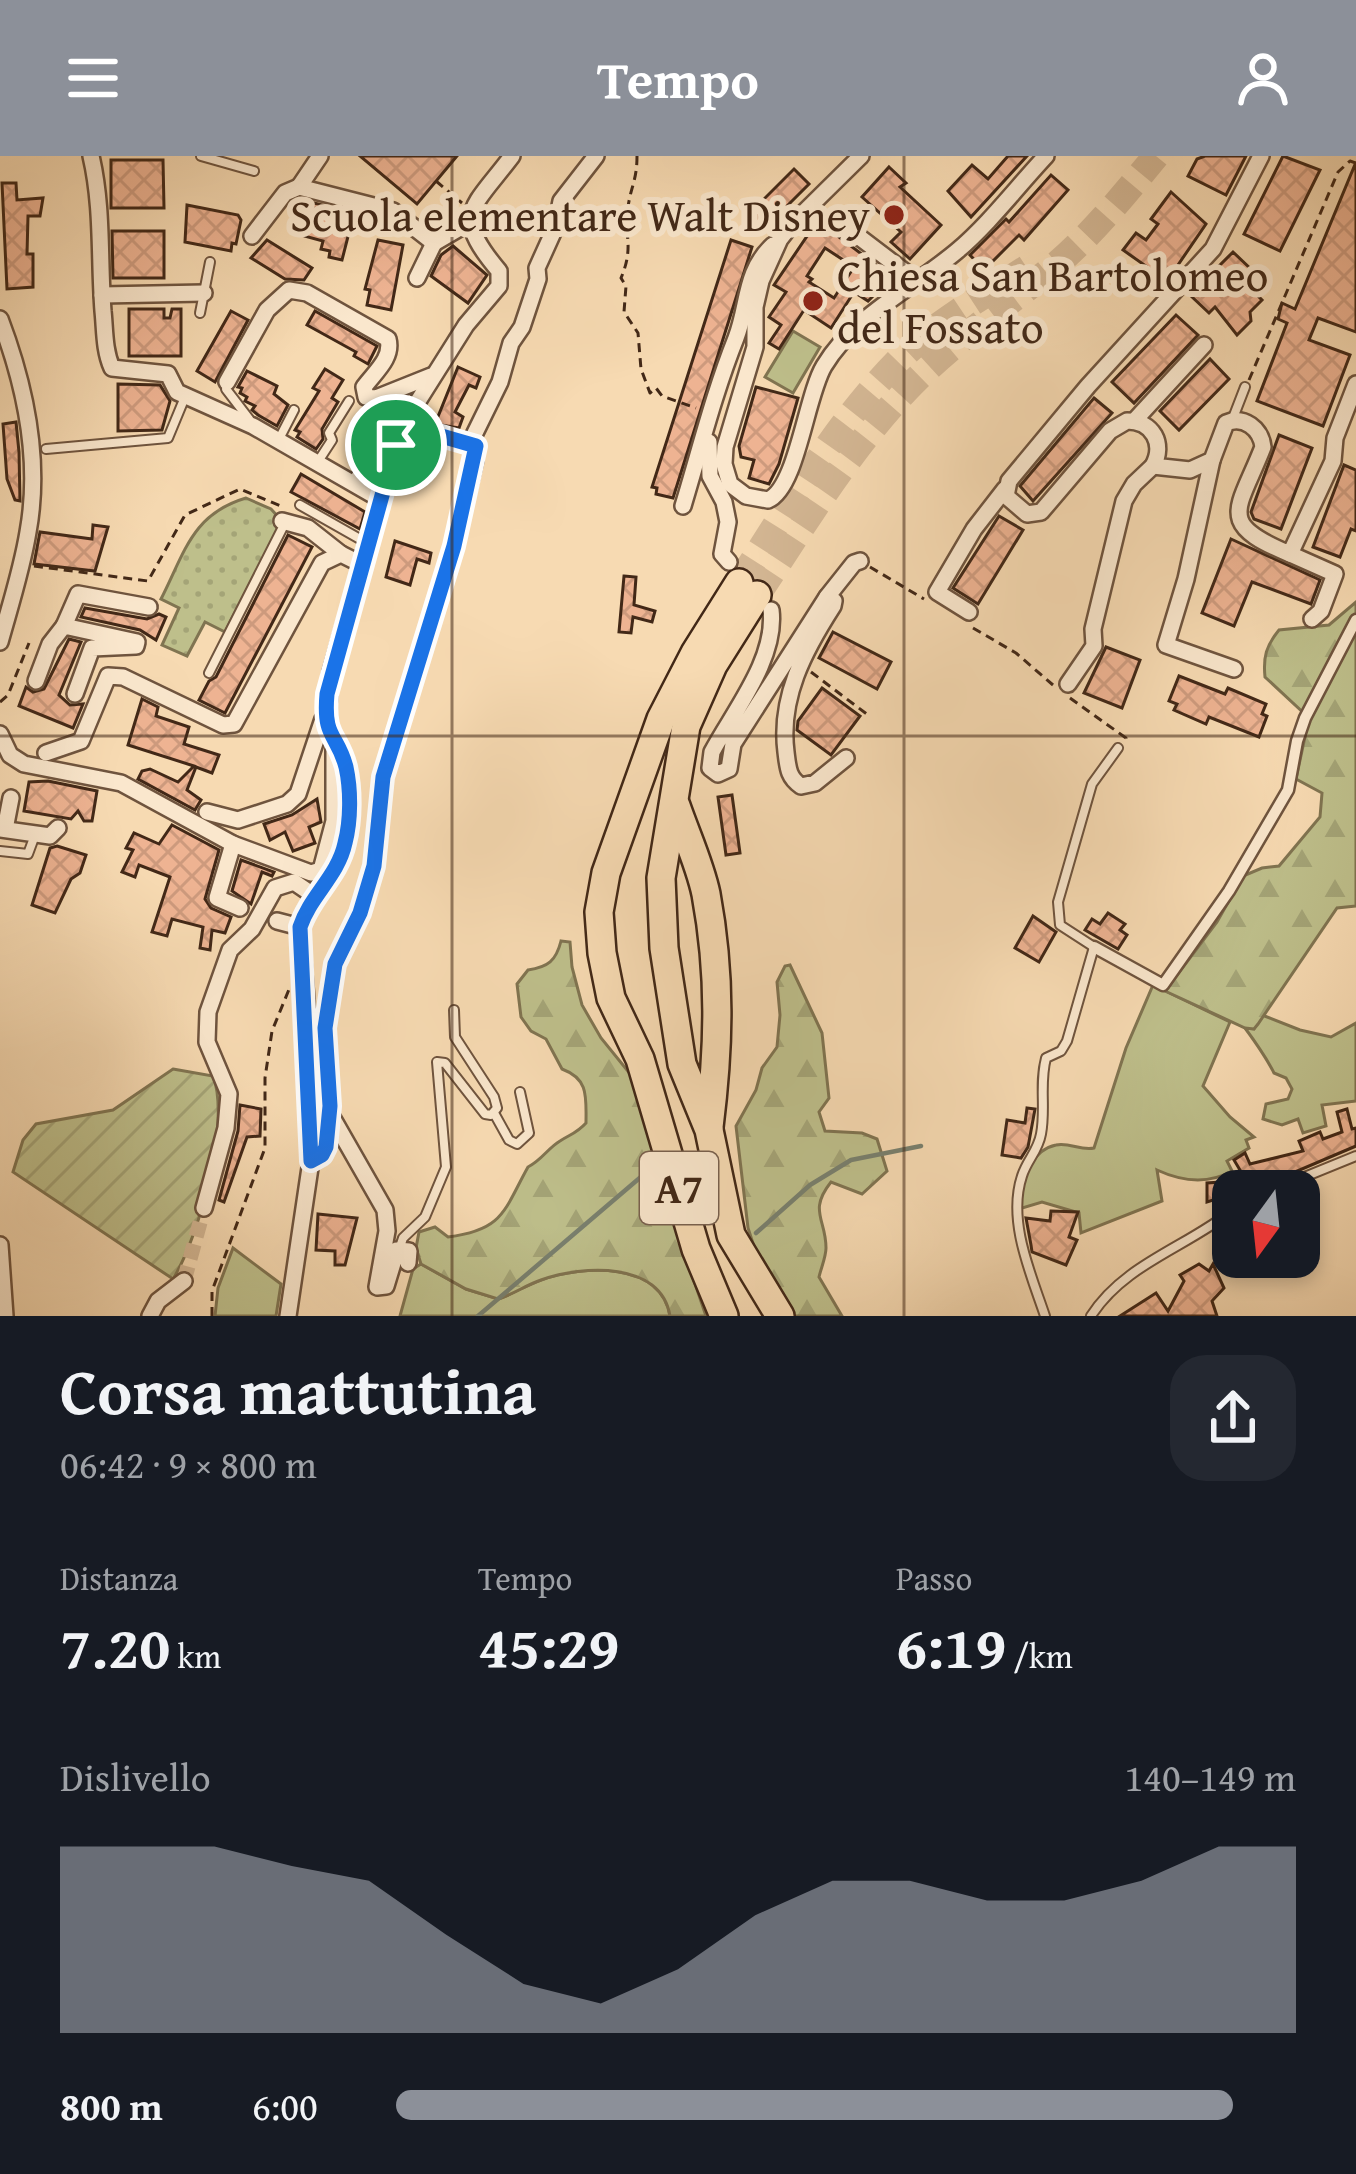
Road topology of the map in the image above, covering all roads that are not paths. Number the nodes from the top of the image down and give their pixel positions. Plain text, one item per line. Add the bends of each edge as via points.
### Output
1 (91, 156) edge
2 (202, 156) edge
3 (320, 156) edge
4 (512, 156) edge
5 (596, 156) edge
6 (861, 156) edge
7 (1046, 156) edge
8 (1261, 156) edge
9 (254, 171) dead end
10 (299, 187) junction
11 (471, 217) junction
12 (846, 227) dead end
13 (252, 236) dead end
14 (780, 238) junction
15 (434, 242) junction
16 (210, 262) dead end
17 (417, 278) dead end
18 (917, 280) junction
19 (204, 293) junction
20 (102, 295) junction
21 (200, 314) dead end
22 (0, 319) edge
23 (737, 335) junction
24 (1204, 344) dead end
25 (431, 376) junction
26 (227, 382) joint
27 (1356, 384) edge
28 (1246, 387) road end
29 (186, 395) junction
30 (350, 401) dead end
31 (294, 410) dead end
32 (1136, 420) junction
33 (1233, 420) junction
34 (403, 424) junction
35 (253, 426) junction
36 (438, 435) road end
37 (278, 441) junction
38 (476, 446) junction
39 (46, 449) dead end
40 (1212, 460) junction
41 (316, 465) junction
42 (1153, 466) junction
43 (349, 482) junction
44 (1005, 490) junction
45 (380, 499) junction
46 (300, 505) dead end
47 (683, 506) dead end
48 (289, 522) joint
49 (367, 543) junction
50 (341, 554) junction
51 (1289, 554) junction
52 (860, 561) road end
53 (361, 564) junction
54 (749, 588) junction
55 (827, 597) junction
56 (149, 607) dead end
57 (967, 617) road end
58 (1312, 620) dead end
59 (1356, 620) edge
60 (64, 626) junction
61 (0, 642) edge
62 (1234, 669) dead end
63 (209, 674) dead end
64 (36, 681) dead end
65 (1062, 688) road end
66 (96, 703) junction
67 (325, 712) junction
68 (0, 734) edge
69 (334, 743) junction
70 (1118, 748) road end
71 (46, 753) dead end
72 (845, 758) dead end
73 (10, 798) dead end
74 (674, 802) junction
75 (207, 812) dead end
76 (58, 828) dead end
77 (3, 829) edge
78 (35, 833) junction
79 (232, 844) junction
80 (0, 851) edge
81 (316, 897) junction
82 (240, 908) dead end
83 (277, 921) dead end
84 (300, 927) junction
85 (1094, 947) junction
86 (454, 1010) dead end
87 (520, 1092) dead end
88 (329, 1112) junction
89 (494, 1113) junction
90 (709, 1130) junction
91 (1356, 1156) edge
92 (311, 1161) junction
93 (1320, 1171) edge
94 (204, 1208) tunnel mouth
95 (1212, 1227) edge
96 (0, 1245) edge
97 (404, 1256) joint
98 (184, 1281) tunnel mouth
99 (5, 1316) edge
100 (150, 1316) edge
101 (288, 1316) edge
102 (724, 1316) edge
103 (780, 1316) edge
104 (1045, 1316) edge
105 (1091, 1316) edge

1 - 20 street
2 - 9 lane
3 - 10 street
4 - 11 street
5 - 38 street via 561,201
6 - 14 street
7 - 18 street via 960,249
8 - 44 street via 1214,249
10 - 13 street
10 - 15 street via 393,211
11 - 15 street
11 - 25 street via 476,244 501,279
12 - 18 street
14 - 18 street via 757,294 755,347 725,447 728,481 750,497 773,498 784,488 813,387 831,355
14 - 23 street via 751,273
15 - 17 street
16 - 19 lane
19 - 20 street
19 - 21 lane
20 - 29 street via 112,368 164,372
22 - 61 street via 29,421 29,528
23 - 47 street
23 - 54 street via 707,458 727,512 722,554
24 - 32 street
25 - 26 street via 366,397 388,338 289,290 267,310
25 - 34 street
26 - 35 lane
27 - 51 street via 1333,461
28 - 33 lane
29 - 35 street
29 - 39 lane via 164,440
30 - 41 lane
31 - 37 lane
32 - 42 street via 1159,443
32 - 44 street via 1110,431 1041,512 1016,508
33 - 40 street
33 - 51 street via 1251,425 1263,442 1239,508 1241,525
34 - 43 lane
34 - 45 street
35 - 37 street
36 - 38 street
37 - 41 street
38 - 88 street via 383,777 374,866 335,964 325,1028
40 - 42 street via 1190,470
40 - 62 street via 1166,644
41 - 43 street
42 - 65 street via 1124,501 1094,646
43 - 45 street
44 - 57 street via 937,592
45 - 49 street
46 - 49 lane
48 - 50 street
48 - 63 lane
49 - 53 street
50 - 53 street
50 - 66 street via 320,566 234,724 115,675 104,679
51 - 58 street via 1335,574
52 - 55 street
53 - 67 street
54 - 55 street via 771,632 710,757 718,774 729,770 733,744
54 - 74 highway, A7 via 686,726
54 - 102 highway, A7 via 695,653 661,718 605,873 599,912 611,998 640,1058
55 - 72 street via 833,606 800,664 784,733 797,784 808,786
56 - 60 street via 78,594
59 - 85 street via 1306,718 1288,790 1163,986
60 - 64 street
60 - 66 street via 137,642 92,648 74,694
66 - 71 street via 81,741
67 - 69 street
67 - 75 street via 298,794 238,820
68 - 79 street via 16,761 121,783
69 - 79 street via 334,820 321,870
69 - 81 street via 348,782 346,837
70 - 85 lane via 1092,784 1058,902 1060,925
73 - 77 street
74 - 90 highway, A7 via 705,890 712,941 719,1040
74 - 90 highway, A7 via 662,878 664,948 682,1064
76 - 78 street via 50,836
77 - 78 street
78 - 80 lane via 28,854
79 - 82 street via 217,898
81 - 84 street
81 - 94 street via 294,882 274,888 219,975 205,1032 228,1111
83 - 84 street
84 - 92 street
85 - 104 lane via 1067,1041 1046,1058 1039,1149 1018,1191
86 - 89 lane via 455,1037 494,1097
87 - 89 lane via 530,1133 524,1141 512,1143
88 - 92 street via 326,1147
88 - 97 street via 385,1210 377,1287 386,1286 395,1252
89 - 97 lane via 482,1111 437,1062 445,1171 425,1217 403,1238
90 - 103 highway, A7 via 731,1235
91 - 93 lane
92 - 101 street
95 - 105 lane via 1118,1282
96 - 99 street
98 - 100 street

